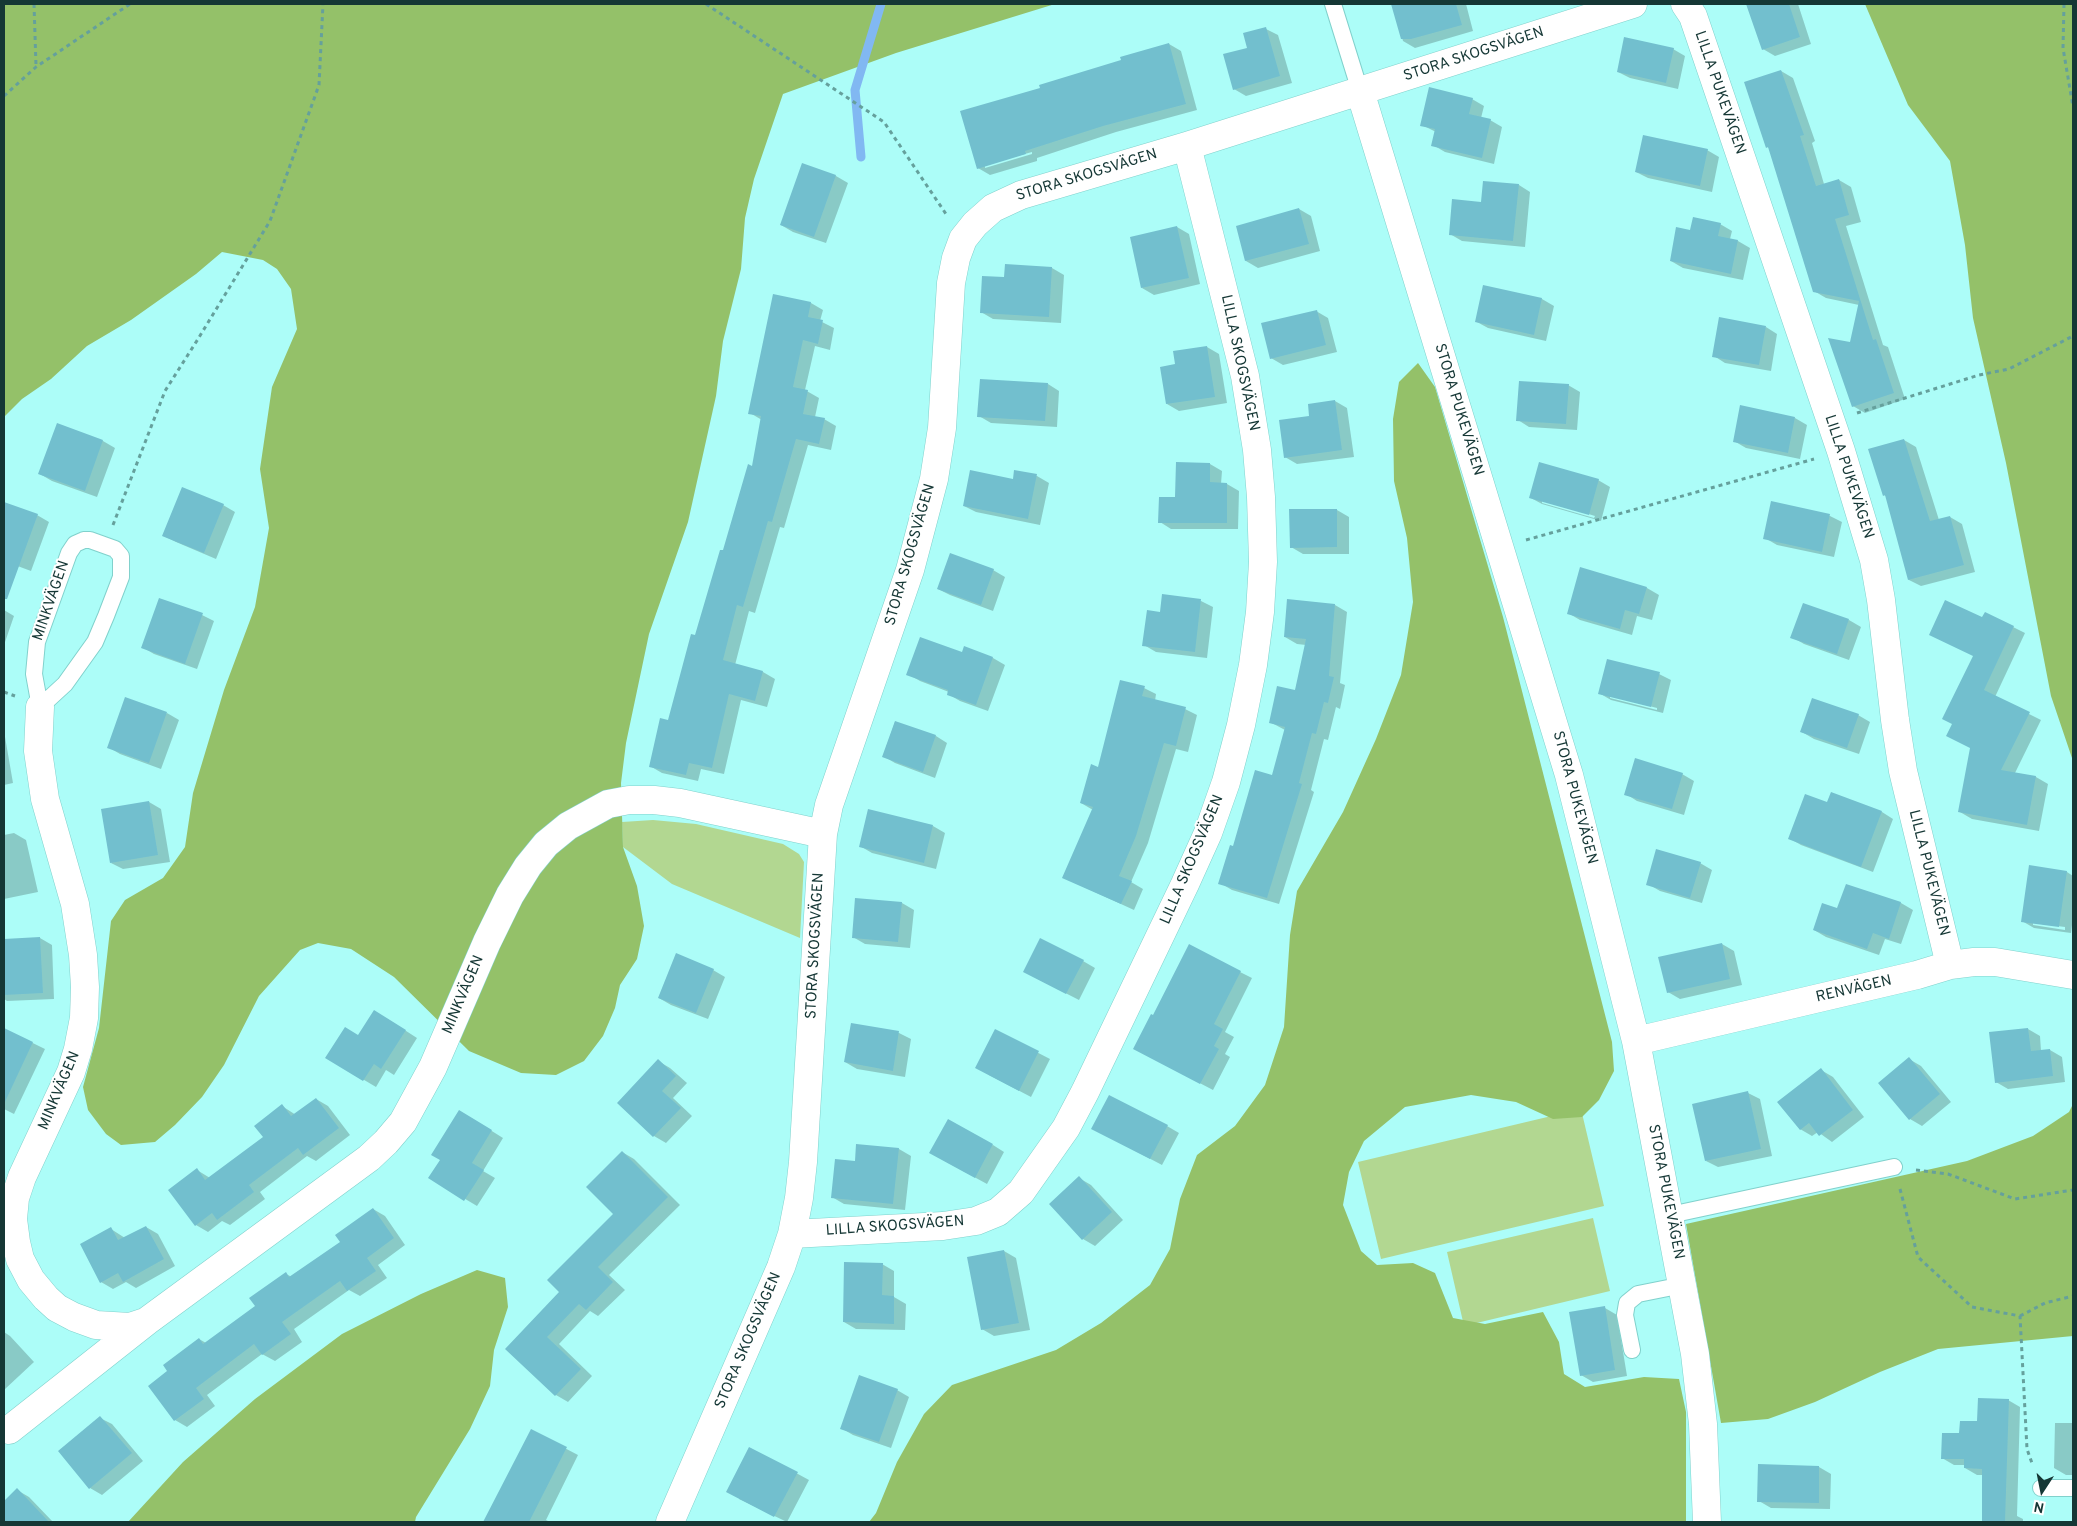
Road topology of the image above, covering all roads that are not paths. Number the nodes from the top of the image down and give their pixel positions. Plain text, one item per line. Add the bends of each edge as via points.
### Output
1 (1333, 4) edge
2 (1633, 4) edge
3 (1685, 4) edge
4 (1360, 91) junction
5 (1186, 146) junction
6 (40, 707) junction
7 (823, 834) junction
8 (1950, 965) junction
9 (2073, 975) edge
10 (1636, 1041) junction
11 (1894, 1167) road end
12 (1670, 1215) junction
13 (792, 1234) junction
14 (1683, 1285) junction
15 (147, 1321) junction
16 (1632, 1350) dead end
17 (8, 1430) dead end
18 (2041, 1488) road end
19 (2073, 1488) edge
20 (670, 1522) edge
21 (1707, 1522) edge

1 - 4 lane
2 - 4 street, STORA SKOGSVÄGEN
3 - 8 street, LILLA PUKEVÄGEN via 1693,16 1841,451 1874,560 1903,771
4 - 5 street, STORA SKOGSVÄGEN
4 - 10 street, STORA PUKEVÄGEN via 1569,775
5 - 7 street, STORA SKOGSVÄGEN via 1021,195 993,208 964,239 951,283 942,428 934,479 910,570
5 - 13 street, LILLA SKOGSVÄGEN via 1245,376 1261,497 1263,562 1253,665 1226,782 1208,833 1085,1092 1066,1128 1021,1192 998,1212 976,1221 943,1226
6 - 6 lane, MINKVÄGEN via 65,684 95,642 120,577 121,556 115,549 84,540 75,544 69,553 34,656
6 - 15 street, MINKVÄGEN via 38,751 45,799 75,904 83,955 84,1018 70,1072 15,1198 16,1242 31,1280 58,1308 96,1325 130,1327
7 - 13 street, STORA SKOGSVÄGEN via 803,1162
7 - 15 street, MINKVÄGEN via 688,804 654,800 608,804 568,826 546,844 510,895 433,1067 402,1122 386,1142 370,1158
8 - 9 street, RENVÄGEN via 1995,962
8 - 10 street, RENVÄGEN
10 - 12 street, STORA PUKEVÄGEN
11 - 12 lane
12 - 14 street, STORA PUKEVÄGEN
13 - 20 street, STORA SKOGSVÄGEN
14 - 16 lane via 1638,1294 1627,1303 1625,1315
14 - 21 street, STORA PUKEVÄGEN via 1703,1424
15 - 17 street, MINKVÄGEN
18 - 19 lane

